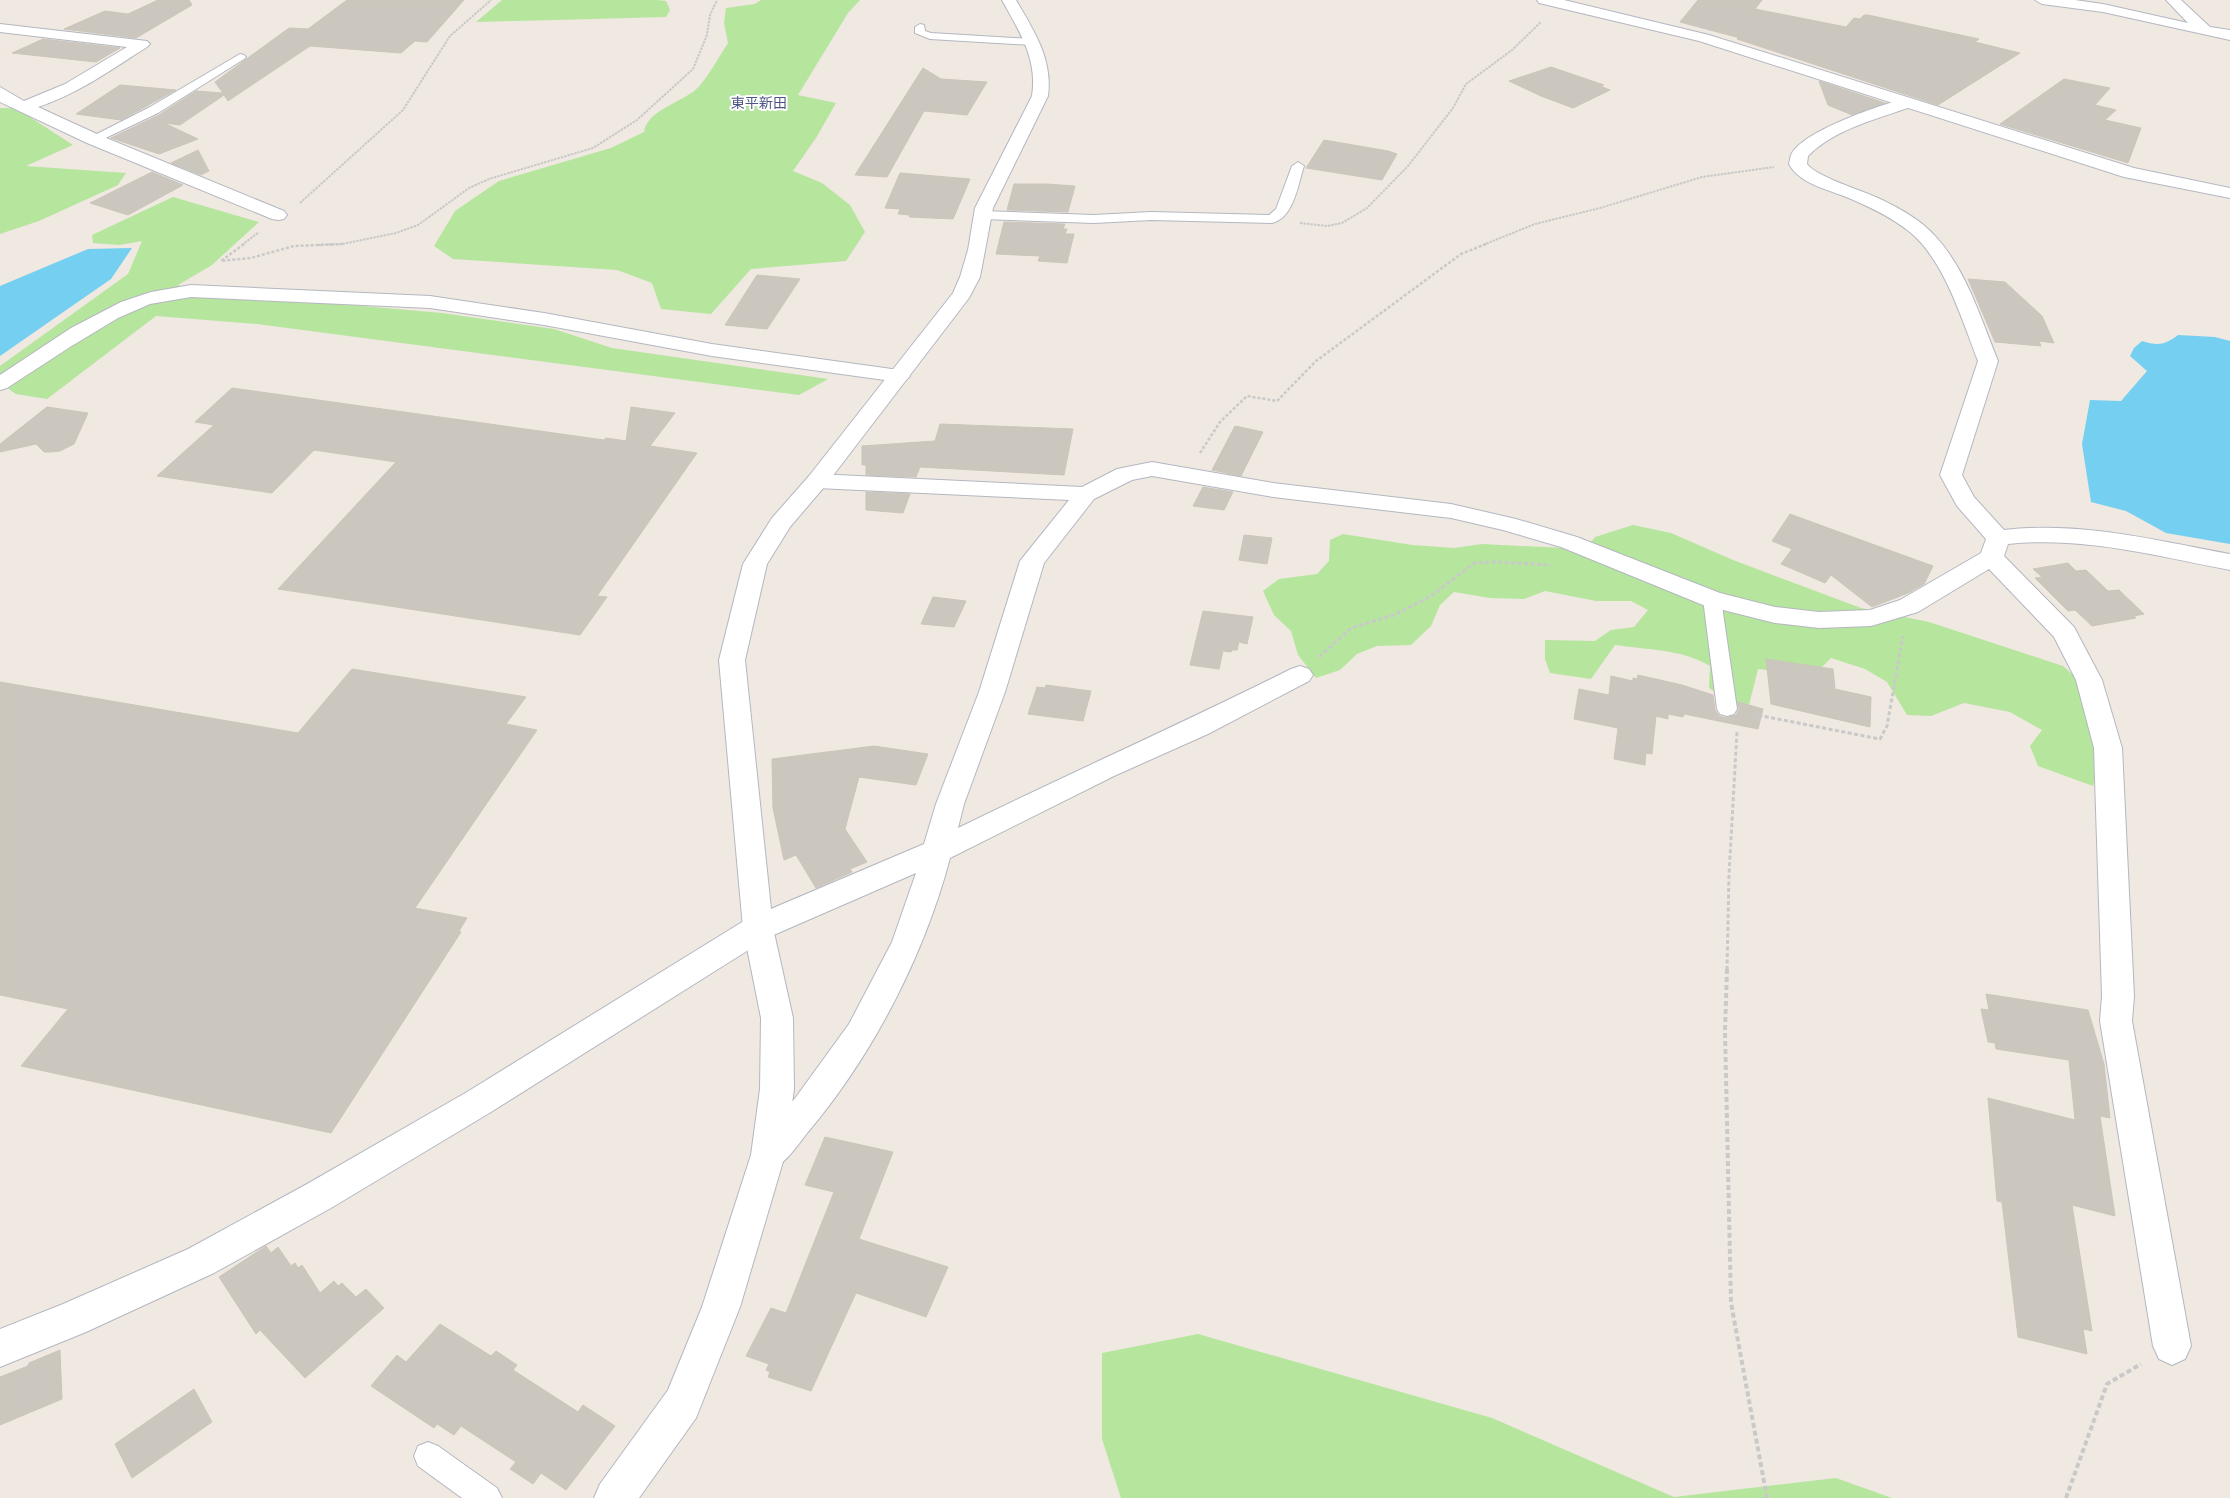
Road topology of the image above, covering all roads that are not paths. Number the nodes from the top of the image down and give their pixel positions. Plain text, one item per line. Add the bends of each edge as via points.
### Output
1 (1009, 0) edge
2 (2042, 0) edge
3 (2173, 0) edge
4 (1551, 2) edge
5 (920, 27) dead end
6 (0, 28) edge
7 (2205, 31) junction
8 (2230, 34) edge
9 (1032, 42) junction
10 (240, 57) dead end
11 (0, 92) edge
12 (1907, 103) junction
13 (24, 106) junction
14 (93, 139) junction
15 (1298, 166) dead end
16 (2230, 193) edge
17 (982, 214) junction
18 (278, 215) road end
19 (899, 376) junction
20 (0, 384) edge
21 (817, 481) junction
22 (1086, 494) junction
23 (1995, 548) junction
24 (2230, 562) edge
25 (1712, 599) junction
26 (1300, 674) road end
27 (1727, 709) road end
28 (938, 851) junction
29 (758, 928) junction
30 (768, 1155) junction
31 (2172, 1346) road end
32 (0, 1348) edge
33 (428, 1456) dead end
34 (487, 1498) edge
35 (614, 1498) edge

1 - 9 street
2 - 7 street via 2103,8
3 - 7 street
4 - 12 street via 1704,38
5 - 9 lane via 920,33 930,36
6 - 13 street via 142,44 65,91
7 - 8 street
9 - 17 street via 1043,69 1044,83
10 - 14 lane via 154,110
11 - 13 street via 1,96
12 - 16 street via 2130,173
12 - 23 street via 1812,141 1804,147 1798,164 1812,177 1903,219 1928,239 1938,252 1988,361 1952,475 1957,492
13 - 14 street
14 - 18 street
15 - 17 lane via 1282,211 1272,219 1151,216 1094,219
17 - 19 street via 977,250 962,294
19 - 20 street via 720,352 544,319 430,302 191,291 130,305 102,319
19 - 21 street
21 - 22 street
21 - 29 street via 780,523 755,564 732,660
22 - 25 street via 1125,474 1152,469 1273,490 1451,512 1569,542
22 - 28 street via 1032,561 992,692 950,804
23 - 24 street via 2033,534 2102,538
23 - 25 street via 1909,606 1871,618 1819,620 1775,616
23 - 31 street via 2065,632 2089,680 2108,748 2118,996 2116,1020
25 - 27 lane
26 - 28 street via 1198,727 1104,769
28 - 29 street
28 - 30 street via 907,943 860,1034 808,1108
29 - 30 street via 777,1018 777,1089
29 - 32 street via 480,1102 319,1196 201,1261
30 - 35 street via 721,1307 682,1404
33 - 34 lane

